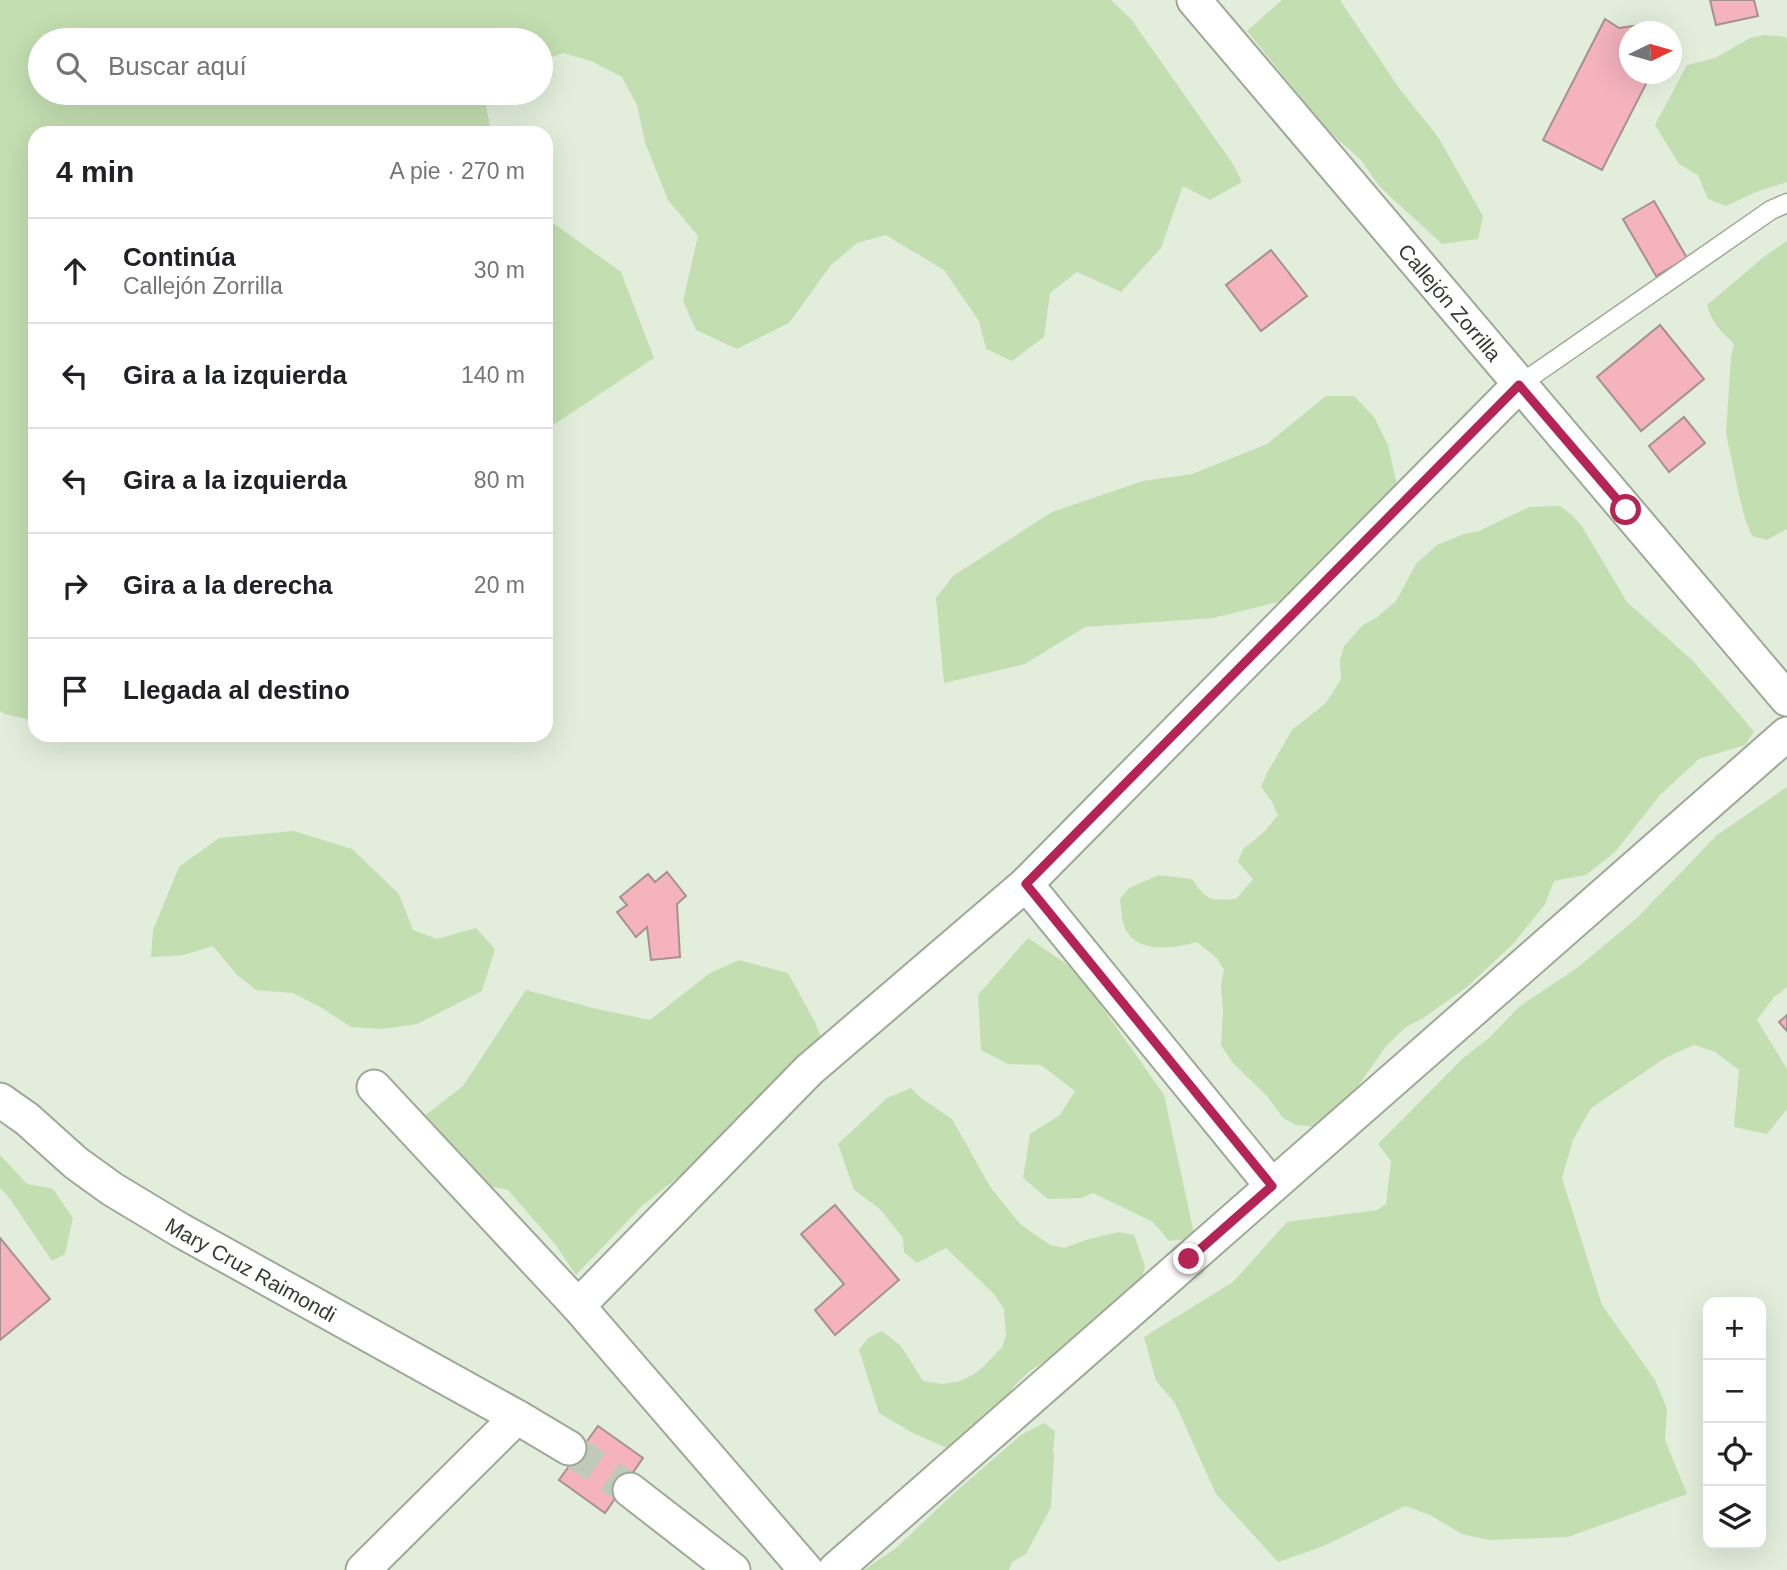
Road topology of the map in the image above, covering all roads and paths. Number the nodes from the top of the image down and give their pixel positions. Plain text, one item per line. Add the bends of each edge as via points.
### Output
1 (1194, 0) edge
2 (1787, 203) edge
3 (1519, 385) junction
4 (1787, 699) edge
5 (1787, 734) edge
6 (1026, 884) junction
7 (374, 1087) dead end
8 (0, 1100) edge
9 (1272, 1186) junction
10 (578, 1306) junction
11 (517, 1417) junction
12 (569, 1448) tunnel mouth
13 (630, 1490) tunnel mouth
14 (363, 1570) edge
15 (733, 1570) edge
16 (806, 1570) edge
17 (835, 1570) edge

1 - 3 street, Callejón Zorrilla
2 - 3 lane
3 - 4 street, Callejón Zorrilla
3 - 6 street
5 - 9 street
6 - 9 street
6 - 10 street via 809,1070
7 - 10 street
8 - 11 street, Mary Cruz Raimondi via 113,1189
9 - 17 street
10 - 16 street
11 - 12 street, Mary Cruz Raimondi
11 - 14 street
13 - 15 street

